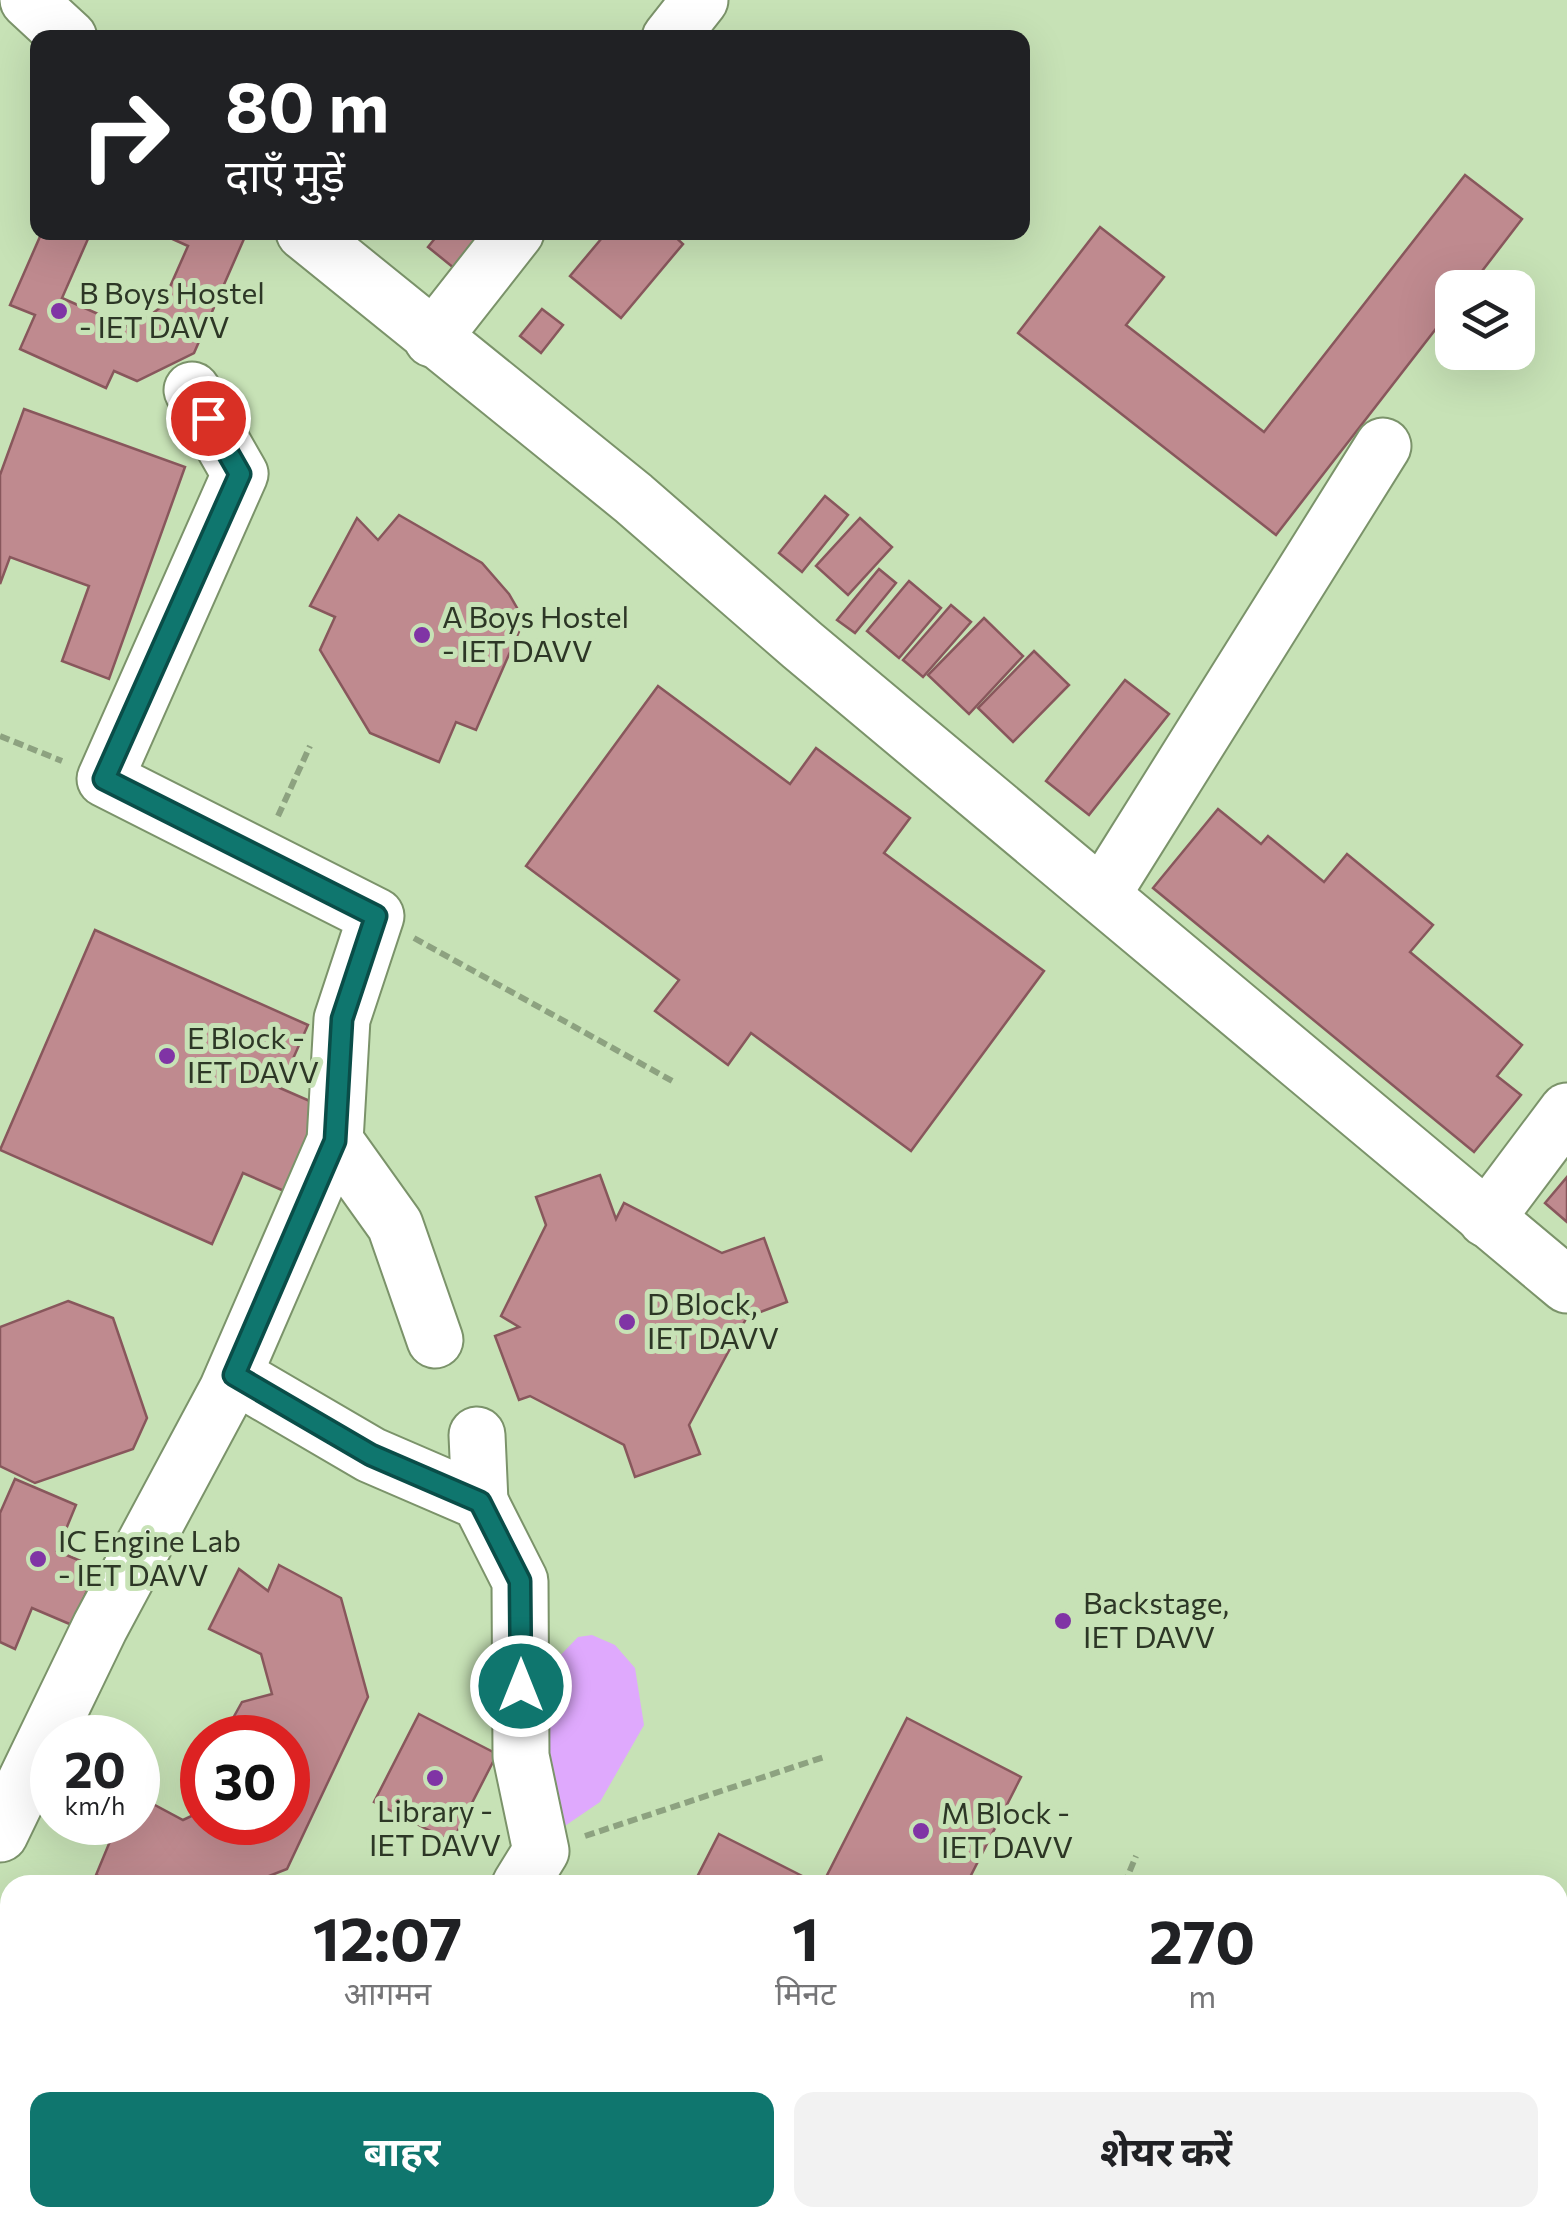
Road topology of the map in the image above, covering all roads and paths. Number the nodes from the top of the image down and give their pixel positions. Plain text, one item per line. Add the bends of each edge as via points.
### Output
1 (28, 0) edge
2 (700, 0) edge
3 (61, 30) edge
4 (676, 30) edge
5 (314, 240) edge
6 (510, 240) edge
7 (432, 339) junction
8 (192, 390) dead end
9 (1383, 446) dead end
10 (0, 736) edge
11 (310, 746) dead end
12 (104, 779) junction
13 (260, 859) junction
14 (1102, 895) junction
15 (376, 916) junction
16 (676, 1083) dead end
17 (1567, 1112) edge
18 (335, 1141) junction
19 (1486, 1218) junction
20 (1567, 1285) edge
21 (435, 1340) dead end
22 (234, 1375) junction
23 (477, 1434) dead end
24 (480, 1502) junction
25 (827, 1756) dead end
26 (0, 1834) edge
27 (1136, 1856) dead end
28 (530, 1868) edge
29 (1128, 1875) edge

1 - 3 street
2 - 4 street
5 - 7 street
6 - 7 street
7 - 14 street via 634,498
8 - 12 street via 240,474
9 - 14 street
10 - 12 path
11 - 13 path
12 - 13 street
13 - 15 street
14 - 19 street
15 - 16 path
15 - 18 street via 342,1019
17 - 19 street
18 - 21 street via 395,1225
18 - 22 street
19 - 20 street
22 - 24 street via 371,1455
22 - 26 street
23 - 24 street
24 - 28 street via 520,1581 521,1756
25 - 28 path
27 - 29 path

